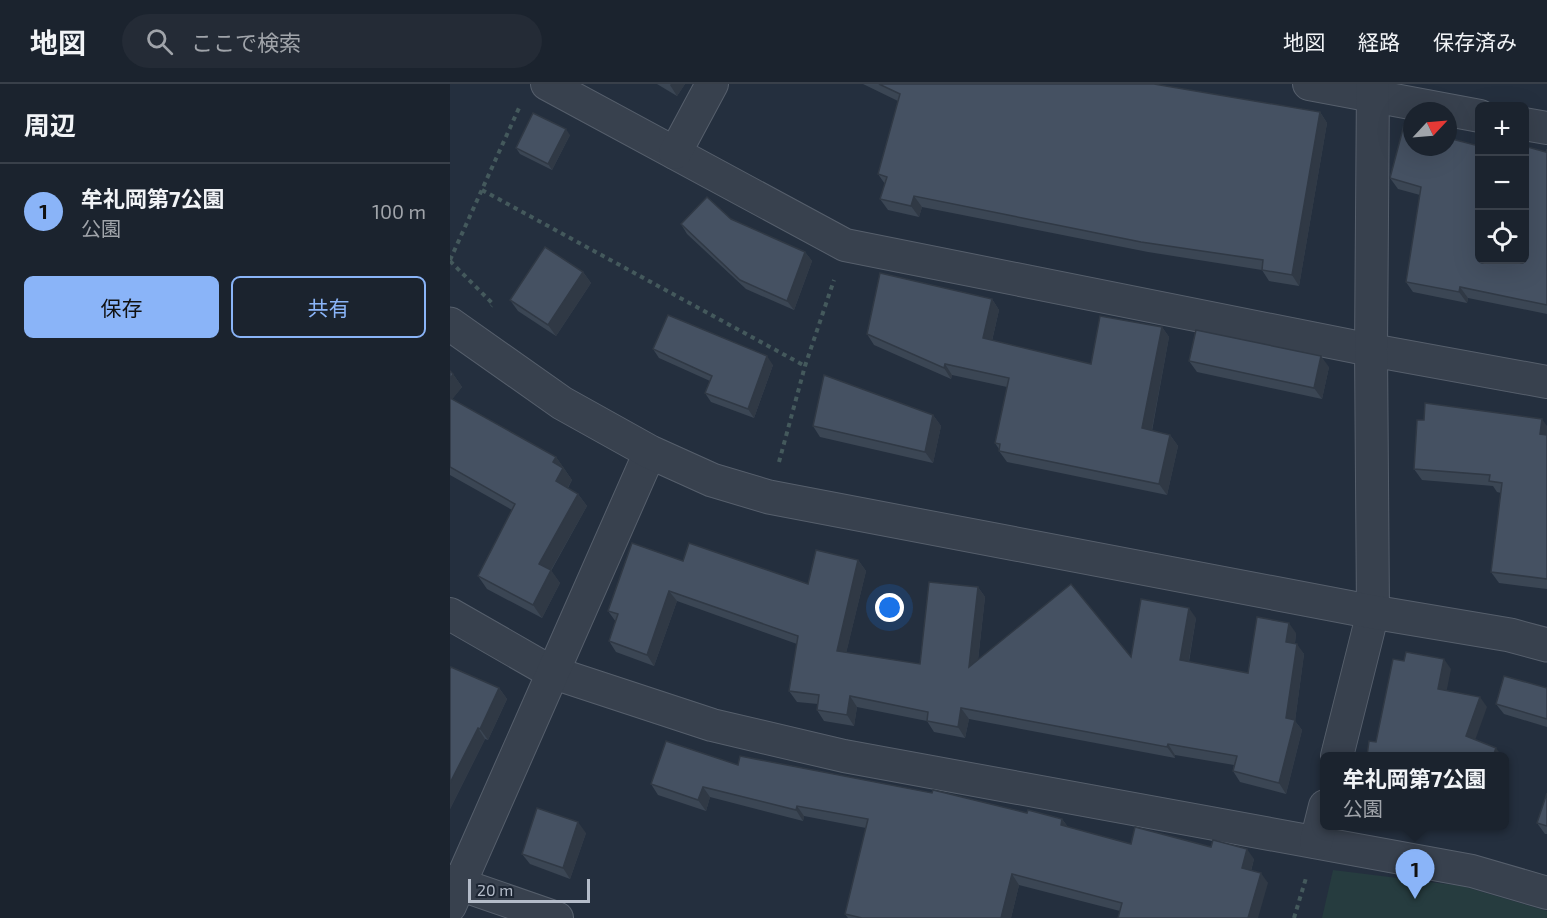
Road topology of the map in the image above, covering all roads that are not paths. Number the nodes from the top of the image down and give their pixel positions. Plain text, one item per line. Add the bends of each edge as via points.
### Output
1 (547, 84) edge
2 (712, 84) edge
3 (1309, 84) edge
4 (1373, 90) edge
5 (1475, 115) edge
6 (1529, 125) edge
7 (1547, 128) edge
8 (675, 153) junction
9 (450, 324) edge
10 (1371, 350) junction
11 (1547, 382) edge
12 (650, 452) junction
13 (1373, 612) junction
14 (450, 614) edge
15 (1547, 645) edge
16 (551, 672) junction
17 (1338, 752) edge
18 (1320, 826) edge
19 (1316, 842) junction
20 (453, 891) edge
21 (1547, 893) edge
22 (557, 918) edge

1 - 8 street
2 - 8 street
3 - 4 street
4 - 5 street
4 - 10 street
6 - 7 street
8 - 10 street via 845,245
9 - 12 street via 562,403
10 - 11 street
10 - 13 street
12 - 13 street via 712,480 769,497
12 - 16 street
13 - 15 street
13 - 17 street
14 - 16 street
16 - 19 street via 712,725 844,756
16 - 20 street
18 - 19 street
19 - 21 street via 1472,871
20 - 22 street

